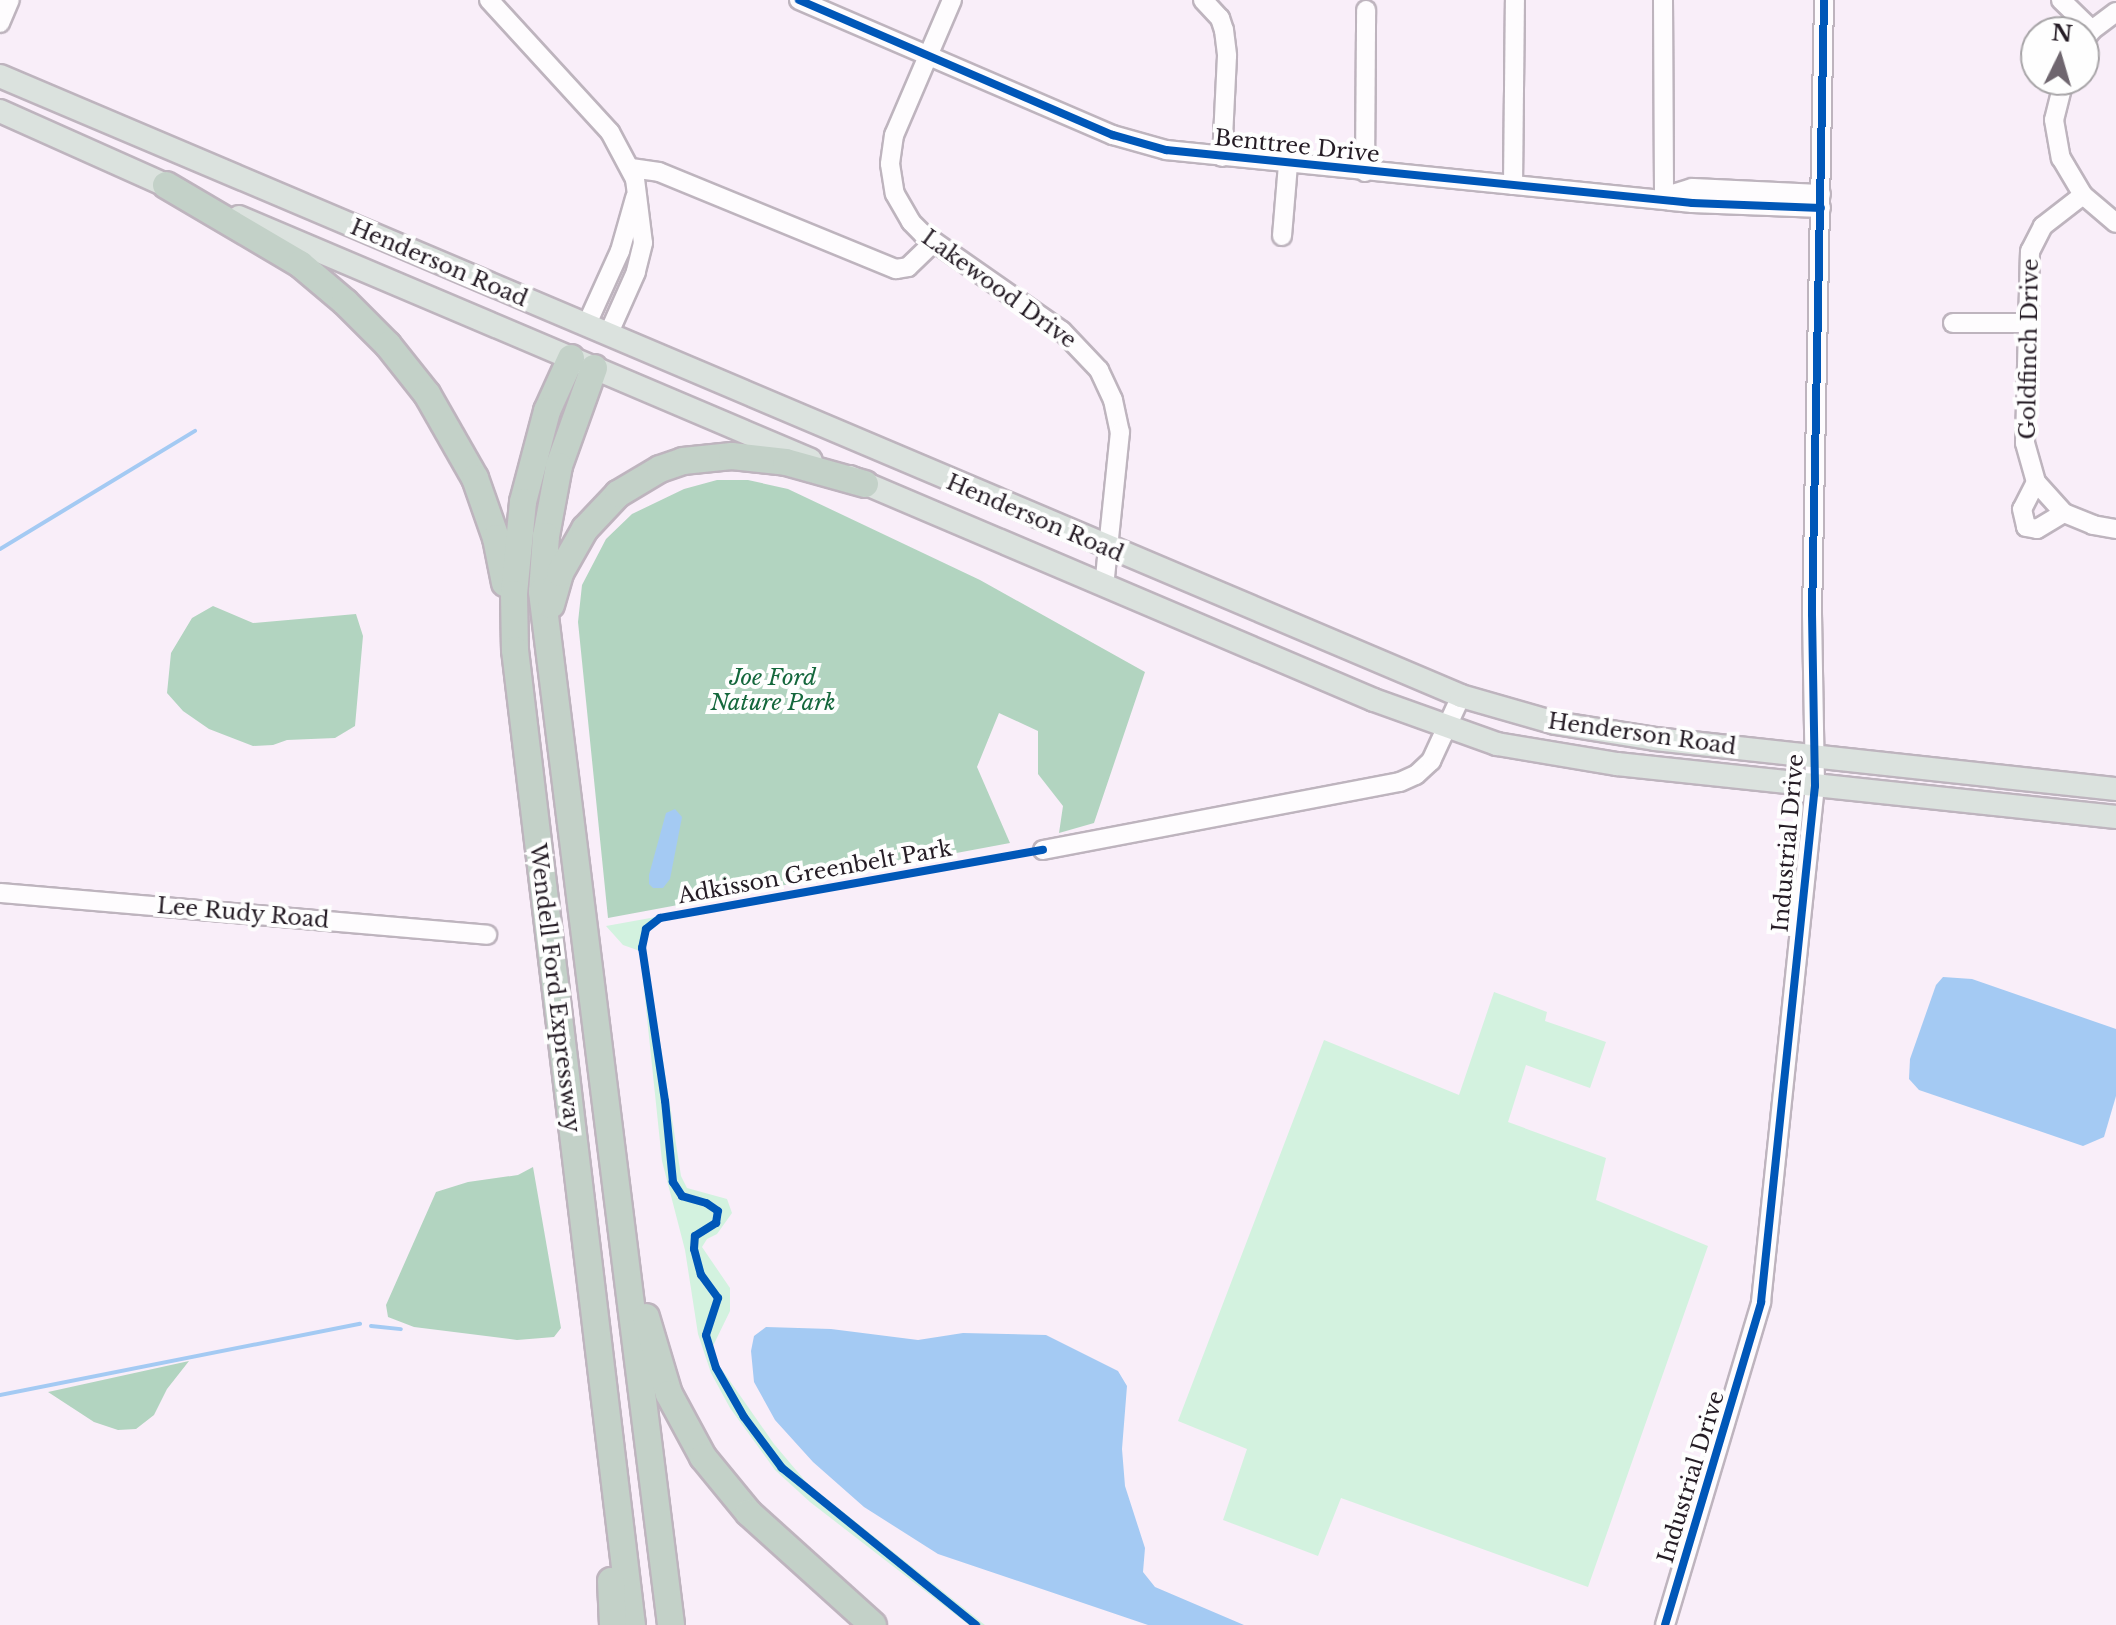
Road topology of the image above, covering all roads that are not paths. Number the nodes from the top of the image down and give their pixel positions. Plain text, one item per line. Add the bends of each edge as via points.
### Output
1 (10, 0) edge
2 (489, 0) edge
3 (799, 0) edge
4 (952, 0) edge
5 (1203, 0) edge
6 (1515, 0) edge
7 (1663, 0) edge
8 (1824, 0) edge
9 (2061, 0) edge
10 (1366, 10) dead end
11 (2116, 12) edge
12 (2073, 16) edge
13 (0, 23) edge
14 (2100, 25) edge
15 (928, 54) junction
16 (0, 76) edge
17 (2059, 96) edge
18 (0, 111) edge
19 (1222, 157) junction
20 (1288, 165) junction
21 (631, 168) junction
22 (1365, 172) junction
23 (166, 185) junction
24 (1513, 185) junction
25 (636, 195) junction
26 (2083, 195) junction
27 (1664, 197) junction
28 (1821, 201) junction
29 (2116, 223) edge
30 (1282, 236) dead end
31 (934, 242) junction
32 (1953, 323) dead end
33 (2027, 323) junction
34 (586, 326) junction
35 (608, 335) junction
36 (582, 363) junction
37 (2036, 482) junction
38 (865, 484) junction
39 (2064, 513) junction
40 (2116, 529) edge
41 (1108, 549) junction
42 (1104, 586) junction
43 (546, 632) junction
44 (515, 650) junction
45 (1461, 696) junction
46 (1447, 728) junction
47 (1815, 756) junction
48 (1815, 786) junction
49 (2116, 789) edge
50 (2116, 817) edge
51 (1043, 850) dead end
52 (0, 893) edge
53 (487, 935) dead end
54 (585, 943) junction
55 (602, 1377) junction
56 (613, 1625) edge
57 (632, 1625) edge
58 (671, 1625) edge
59 (873, 1625) edge
60 (1665, 1625) edge

1 - 13 street
2 - 21 street via 610,132
3 - 15 street, Benttree Drive
4 - 15 street, Lakewood Drive
5 - 19 street via 1220,18 1226,43
6 - 24 street
7 - 27 street
8 - 28 street, Industrial Drive
9 - 12 street
10 - 22 street
11 - 14 street
15 - 19 street, Benttree Drive via 1113,135 1166,150
15 - 31 street, Lakewood Drive via 894,135 890,164 902,209
16 - 34 main road, Henderson Road
17 - 26 street via 2055,133 2061,158
18 - 23 main road, Henderson Road
19 - 20 street, Benttree Drive
20 - 22 street, Benttree Drive
20 - 30 street
21 - 25 street
21 - 31 street via 659,172 896,269 908,267
22 - 24 street, Benttree Drive
23 - 36 main road, Henderson Road
23 - 44 highway via 300,264 356,312 408,369 444,421 481,492 503,570
24 - 27 street, Benttree Drive
25 - 34 street via 620,251
25 - 35 street via 643,243
26 - 29 street
26 - 33 street, Goldfinch Drive via 2035,238 2028,266
27 - 28 street, Benttree Drive via 1692,188
28 - 47 street, Industrial Drive via 1812,614
31 - 41 street, Lakewood Drive via 1062,331 1099,370 1120,432
32 - 33 street
33 - 37 street, Goldfinch Drive via 2025,443
34 - 35 main road, Henderson Road
34 - 36 main road
35 - 36 main road
35 - 41 main road, Henderson Road
36 - 38 main road, Henderson Road
36 - 43 highway, Wendell Ford Expressway via 549,511 542,592
36 - 44 highway, Wendell Ford Expressway via 541,427 523,502 514,594
37 - 39 street, Goldfinch Drive
37 - 39 street via 2022,509 2026,527 2037,529
38 - 42 main road, Henderson Road
38 - 43 highway via 786,462 732,456 660,469 618,494 585,529 560,573
39 - 40 street
41 - 42 street, Lakewood Drive
41 - 45 main road, Henderson Road
42 - 46 main road, Henderson Road
43 - 54 highway, Wendell Ford Expressway
44 - 55 highway, Wendell Ford Expressway
45 - 46 street
45 - 47 main road, Henderson Road via 1588,729
46 - 48 main road, Henderson Road via 1558,757
46 - 51 street via 1431,761 1400,782
47 - 48 street, Industrial Drive
47 - 49 main road, Henderson Road
48 - 50 main road, Henderson Road
48 - 60 street, Industrial Drive via 1761,1302
52 - 53 street, Lee Rudy Road
54 - 58 highway, Wendell Ford Expressway
54 - 59 highway via 641,1291 669,1394 724,1486
55 - 56 highway
55 - 57 highway, Wendell Ford Expressway

